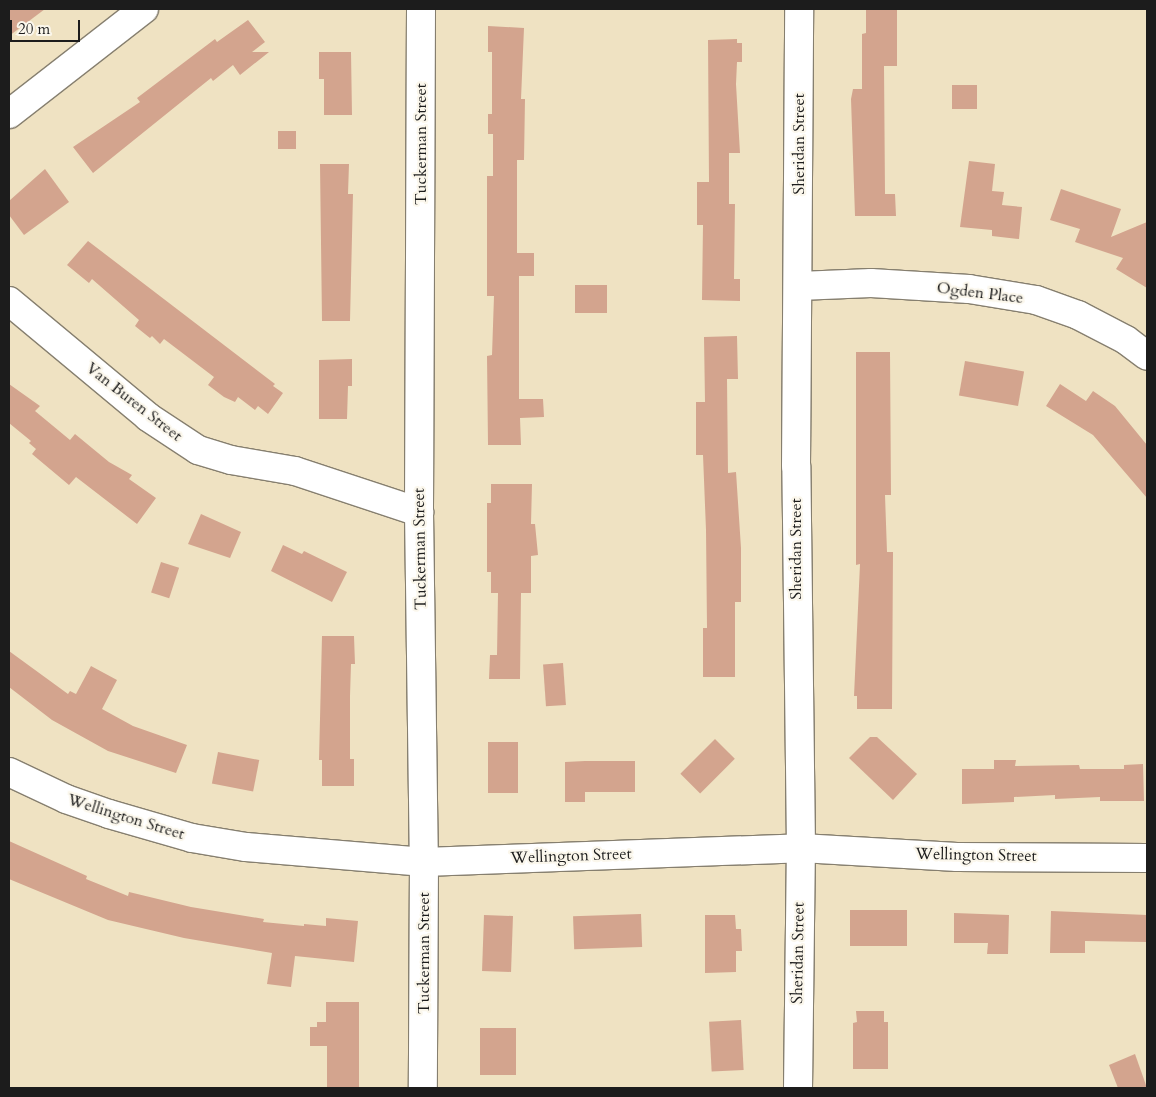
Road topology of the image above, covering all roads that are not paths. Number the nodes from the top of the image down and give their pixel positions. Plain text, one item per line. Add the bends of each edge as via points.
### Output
1 (421, 9) edge
2 (799, 9) edge
3 (132, 12) edge
4 (9, 114) edge
5 (799, 286) junction
6 (9, 301) edge
7 (1147, 356) edge
8 (419, 512) junction
9 (9, 772) edge
10 (801, 848) junction
11 (1147, 858) edge
12 (424, 862) junction
13 (423, 1088) edge
14 (798, 1088) edge

1 - 8 street, Tuckerman Street
2 - 5 street, Sheridan Street
3 - 4 street
5 - 7 street, Ogden Place via 871,283 940,287 1036,300 1078,315 1126,340
5 - 10 street, Sheridan Street via 796,466
6 - 8 street, Van Buren Street via 148,417 198,450 231,460 295,471
8 - 12 street, Tuckerman Street
9 - 12 street, Wellington Street via 100,811 192,838
10 - 11 street, Wellington Street via 957,857
10 - 12 street, Wellington Street
10 - 14 street, Sheridan Street
12 - 13 street, Tuckerman Street

